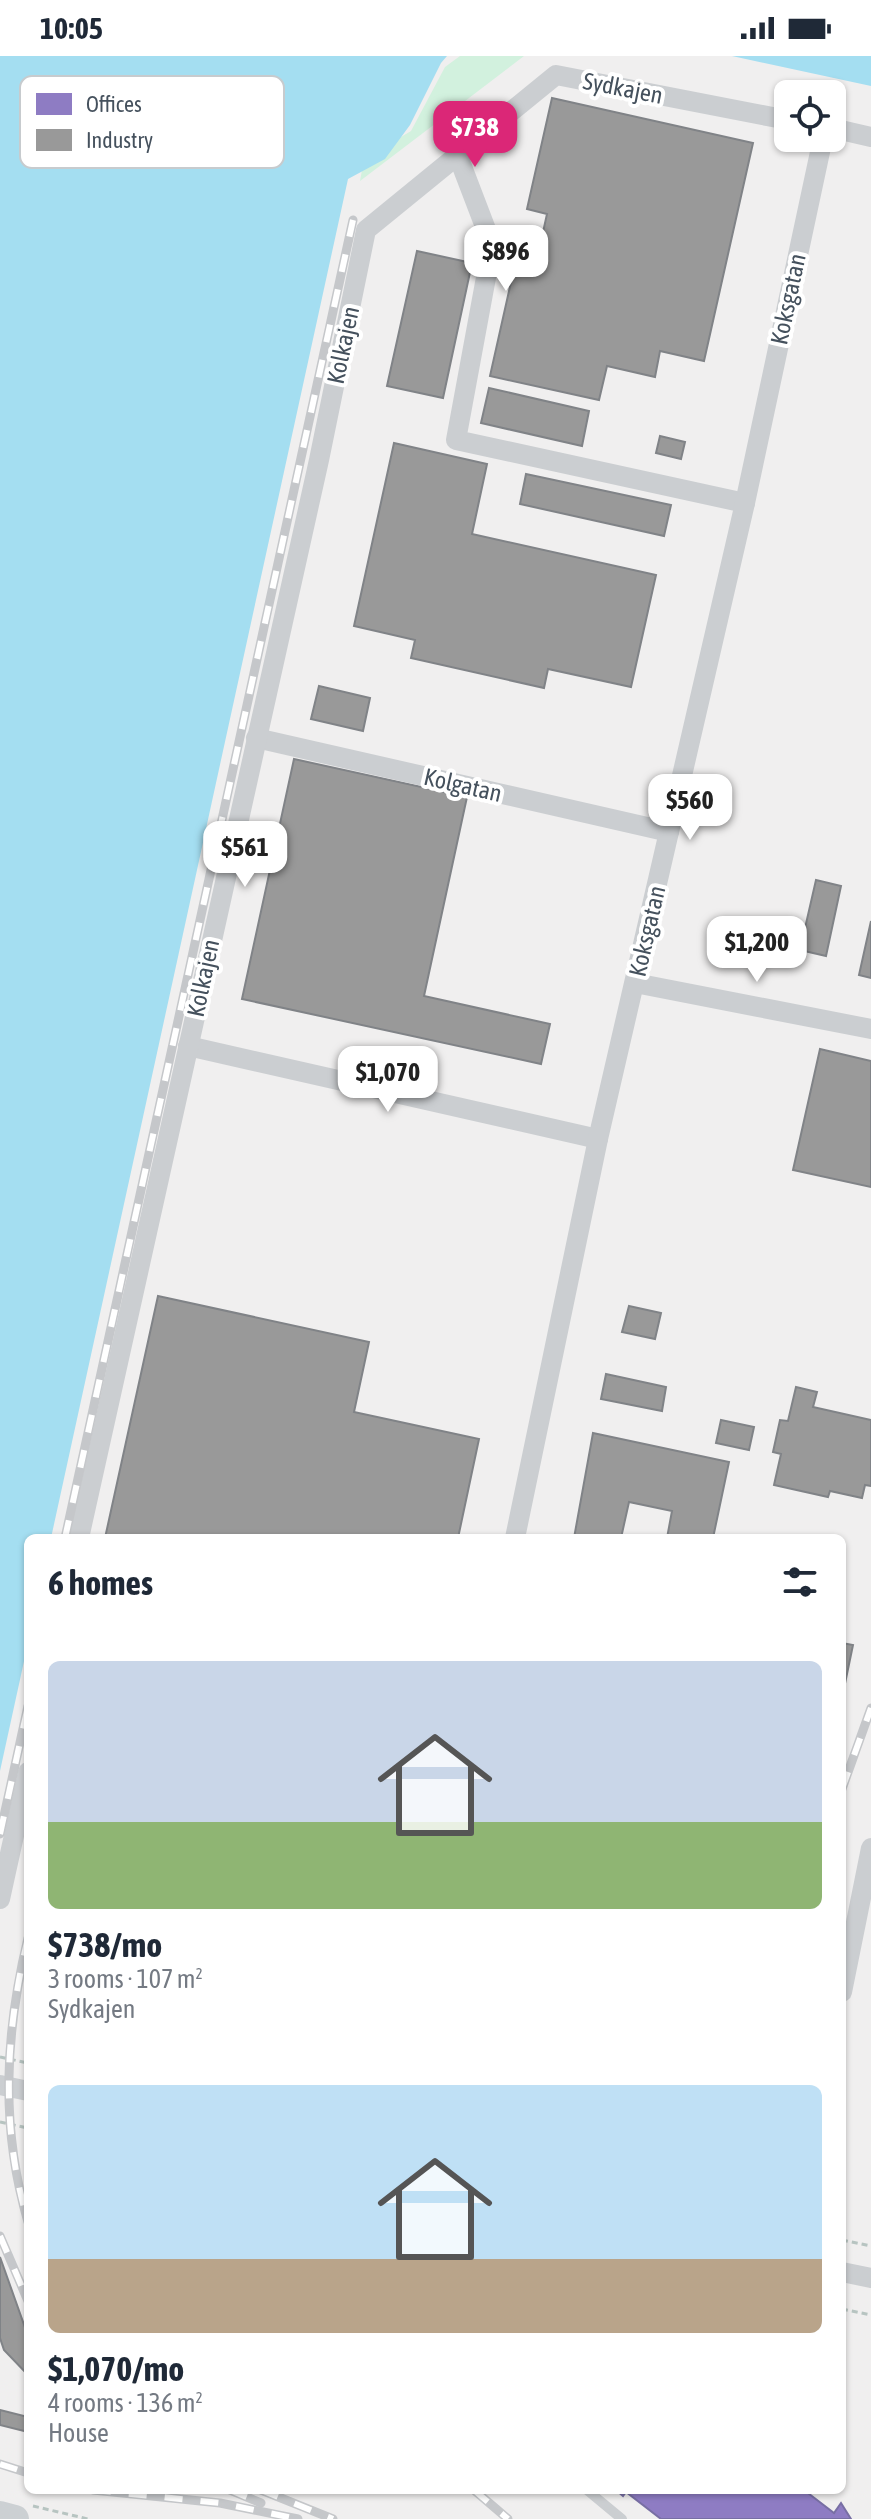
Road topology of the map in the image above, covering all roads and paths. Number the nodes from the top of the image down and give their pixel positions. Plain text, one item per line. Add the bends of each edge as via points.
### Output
1 (774, 117) edge
2 (846, 131) edge
3 (871, 137) edge
4 (820, 152) edge
5 (458, 156) junction
6 (366, 230) joint
7 (745, 503) junction
8 (256, 738) junction
9 (669, 832) junction
10 (635, 983) junction
11 (871, 1029) edge
12 (188, 1046) junction
13 (598, 1139) junction
14 (80, 1534) edge
15 (516, 1534) edge
16 (24, 1790) edge
17 (871, 1848) edge
18 (0, 1899) edge
19 (846, 1972) edge
20 (0, 2057) edge
21 (24, 2062) edge
22 (0, 2085) edge
23 (24, 2090) edge
24 (0, 2122) edge
25 (24, 2127) edge
26 (846, 2241) edge
27 (871, 2246) edge
28 (846, 2273) edge
29 (871, 2278) edge
30 (846, 2310) edge
31 (871, 2315) edge
32 (592, 2494) edge
33 (23, 2512) edge
34 (0, 2515) edge
35 (88, 2519) edge
36 (622, 2519) edge

1 - 5 street, Sydkajen via 556,75
2 - 3 street
4 - 7 street, Koksgatan
5 - 6 street, Sydkajen
5 - 7 street via 492,245 456,440
6 - 8 street, Kolkajen
7 - 9 street, Koksgatan
8 - 9 street, Kolgatan
8 - 12 street, Kolkajen
9 - 10 street, Koksgatan
10 - 11 street
10 - 13 street, Koksgatan
12 - 13 street
12 - 14 street, Kolkajen
13 - 15 street, Koksgatan
16 - 18 street
17 - 19 street
20 - 21 path
22 - 23 street
24 - 25 path
26 - 27 path
28 - 29 street
30 - 31 path
32 - 36 lane
33 - 34 main road
33 - 35 path

